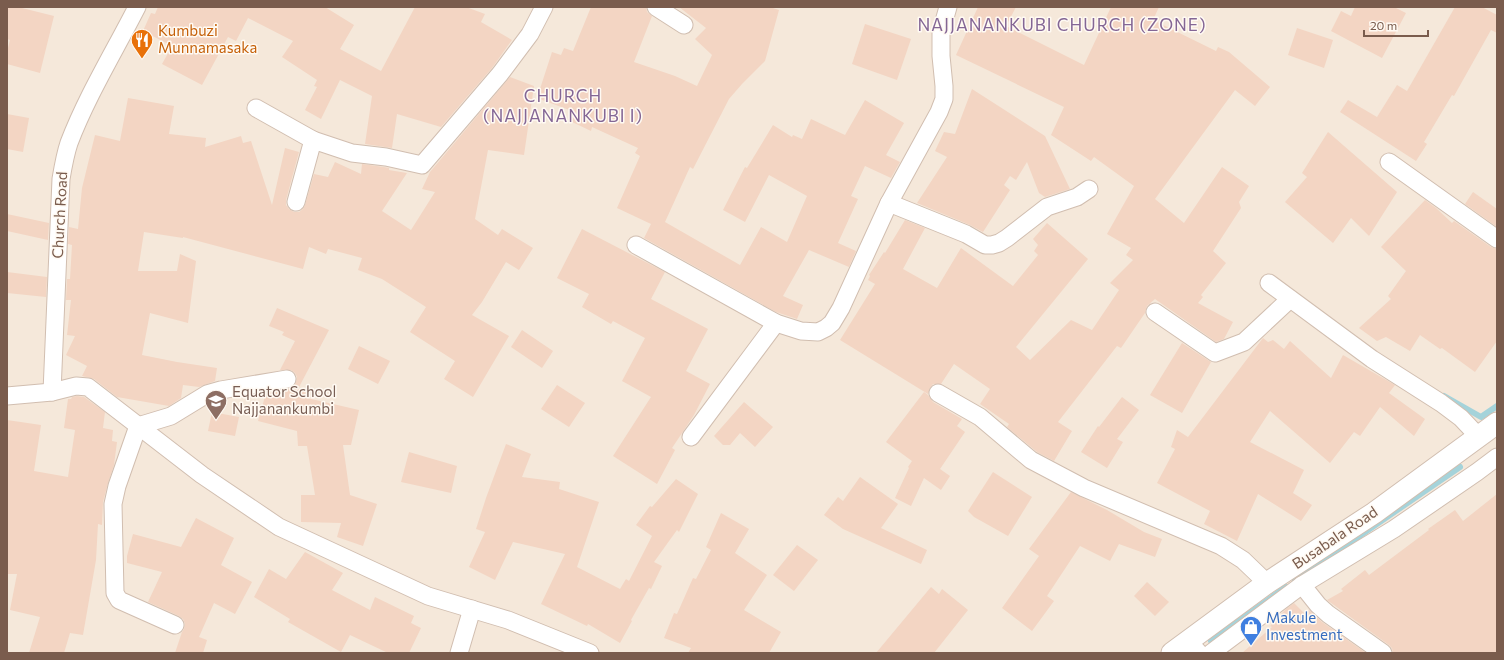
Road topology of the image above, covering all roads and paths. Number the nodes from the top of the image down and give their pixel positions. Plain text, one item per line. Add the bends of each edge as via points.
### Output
1 (137, 7) edge
2 (544, 7) edge
3 (656, 7) edge
4 (948, 7) edge
5 (684, 25) dead end
6 (256, 108) dead end
7 (312, 140) junction
8 (1389, 162) dead end
9 (1089, 189) dead end
10 (296, 202) dead end
11 (889, 202) junction
12 (1497, 239) edge
13 (636, 245) dead end
14 (1269, 283) dead end
15 (1290, 299) junction
16 (1155, 312) dead end
17 (776, 323) junction
18 (287, 379) dead end
19 (52, 392) junction
20 (938, 393) dead end
21 (7, 396) edge
22 (1497, 423) edge
23 (138, 426) junction
24 (691, 437) dead end
25 (1479, 437) junction
26 (1497, 457) edge
27 (1267, 583) junction
28 (1302, 585) junction
29 (472, 609) junction
30 (175, 625) dead end
31 (1186, 649) edge
32 (459, 653) edge
33 (590, 653) edge
34 (1211, 653) edge
35 (1383, 653) edge

1 - 19 street, Church Road via 88,97 64,160 60,179
2 - 7 street via 530,34 500,74 422,165 352,153
3 - 5 street
4 - 11 street via 942,32 944,99
6 - 7 street
7 - 10 street
8 - 12 street
9 - 11 street via 1077,197 1046,207 1007,238 992,245 985,245 966,234
11 - 17 street via 832,323 818,332 802,331
13 - 17 street
14 - 15 street
15 - 16 street via 1244,342 1215,353
15 - 25 street via 1372,359 1441,403 1461,418
17 - 24 street
18 - 23 street via 207,394 171,416
19 - 21 street
19 - 23 street via 76,386 88,387
20 - 27 street via 980,417 1031,460 1084,488 1221,546 1243,560
22 - 25 street, Busabala Road
23 - 29 street via 202,476 279,527 428,596
23 - 30 street via 113,504 115,592 119,600
25 - 27 street, Busabala Road via 1374,512
26 - 28 street via 1394,529
27 - 31 street, Busabala Road
28 - 34 street
28 - 35 street via 1328,614
29 - 32 street
29 - 33 street via 508,620

